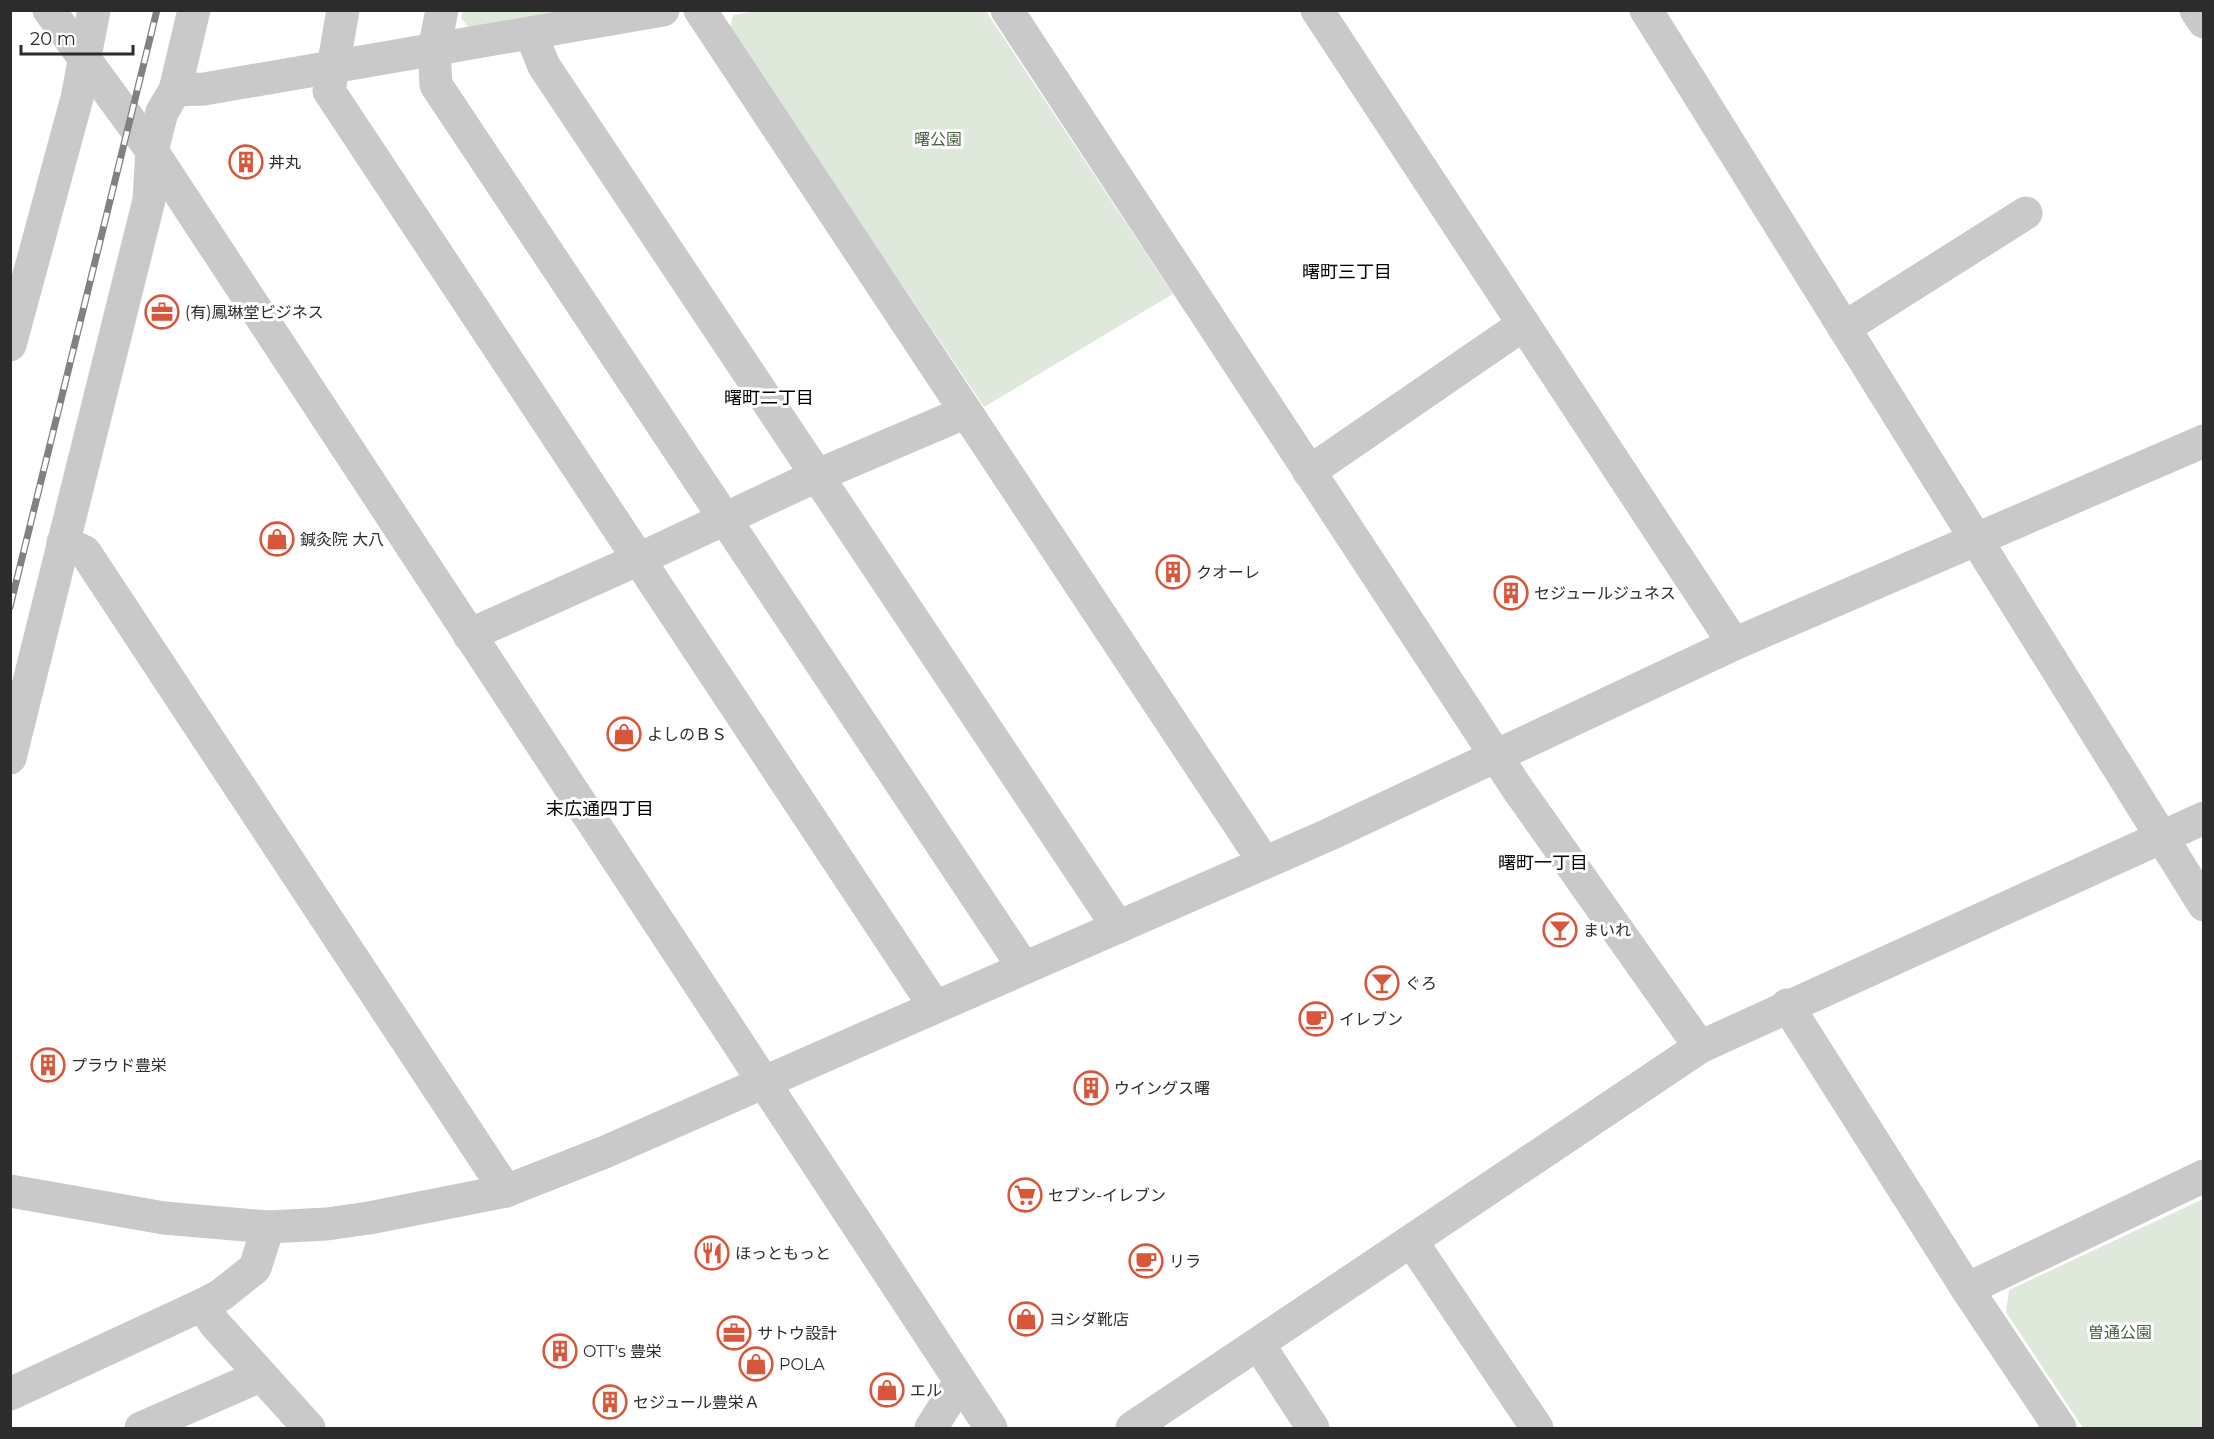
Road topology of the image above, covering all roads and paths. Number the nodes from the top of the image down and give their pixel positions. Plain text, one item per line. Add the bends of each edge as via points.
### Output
1 (49, 10) edge
2 (94, 10) edge
3 (194, 10) edge
4 (343, 10) edge
5 (442, 10) edge
6 (663, 10) edge
7 (700, 10) edge
8 (1007, 10) edge
9 (1317, 10) edge
10 (1646, 10) edge
11 (2196, 10) edge
12 (2204, 22) edge
13 (531, 34) junction
14 (434, 49) junction
15 (84, 60) junction
16 (332, 65) junction
17 (175, 90) junction
18 (152, 151) junction
19 (2026, 213) dead end
20 (1524, 324) junction
21 (1844, 328) junction
22 (10, 345) edge
23 (966, 412) junction
24 (2204, 441) edge
25 (1309, 472) junction
26 (816, 476) junction
27 (725, 520) junction
28 (1975, 540) junction
29 (63, 542) junction
30 (637, 560) junction
31 (469, 635) junction
32 (1734, 644) junction
33 (1496, 754) junction
34 (10, 758) edge
35 (2204, 818) edge
36 (2162, 837) junction
37 (1264, 862) junction
38 (2204, 905) edge
39 (1118, 927) junction
40 (1024, 968) junction
41 (1787, 1005) junction
42 (935, 1007) junction
43 (1700, 1047) junction
44 (763, 1083) junction
45 (2204, 1176) edge
46 (10, 1191) edge
47 (506, 1191) junction
48 (268, 1227) junction
49 (1412, 1242) junction
50 (1967, 1289) junction
51 (202, 1305) junction
52 (1259, 1345) junction
53 (260, 1376) junction
54 (960, 1382) junction
55 (10, 1394) edge
56 (141, 1428) edge
57 (309, 1428) edge
58 (931, 1428) edge
59 (991, 1428) edge
60 (1132, 1428) edge
61 (1313, 1428) edge
62 (1537, 1428) edge
63 (2060, 1428) edge

1 - 15 street
2 - 15 street
3 - 17 street
4 - 16 street
5 - 14 street
6 - 13 street
7 - 23 street
8 - 25 street
9 - 20 street
10 - 21 street
11 - 12 street
13 - 14 street
13 - 26 street via 544,66
14 - 16 street
14 - 27 street via 436,85
15 - 18 street
15 - 22 street
16 - 17 street via 204,89
16 - 30 street via 329,91
17 - 18 street via 162,112
18 - 29 street via 149,200
18 - 31 street
19 - 21 street
20 - 25 street
20 - 32 street
21 - 28 street
23 - 26 street
23 - 37 street
24 - 28 street
25 - 33 street
26 - 27 street
26 - 39 street
27 - 30 street
27 - 40 street
28 - 32 street
28 - 36 street
29 - 34 street
29 - 47 street via 85,552 98,570
30 - 31 street
30 - 42 street
31 - 44 street
32 - 33 street
33 - 37 street
33 - 43 street
35 - 36 street
36 - 38 street
36 - 41 street
37 - 39 street
39 - 40 street
40 - 42 street
41 - 43 street
41 - 50 street
42 - 44 street
43 - 49 street
44 - 47 street
44 - 54 street
45 - 50 street
46 - 48 street via 164,1218
47 - 48 street via 369,1218
48 - 51 street via 255,1268
49 - 52 street
49 - 62 street
50 - 63 street
51 - 53 street
51 - 55 street
52 - 60 street
52 - 61 street
53 - 56 street
53 - 57 street
54 - 58 street
54 - 59 street

